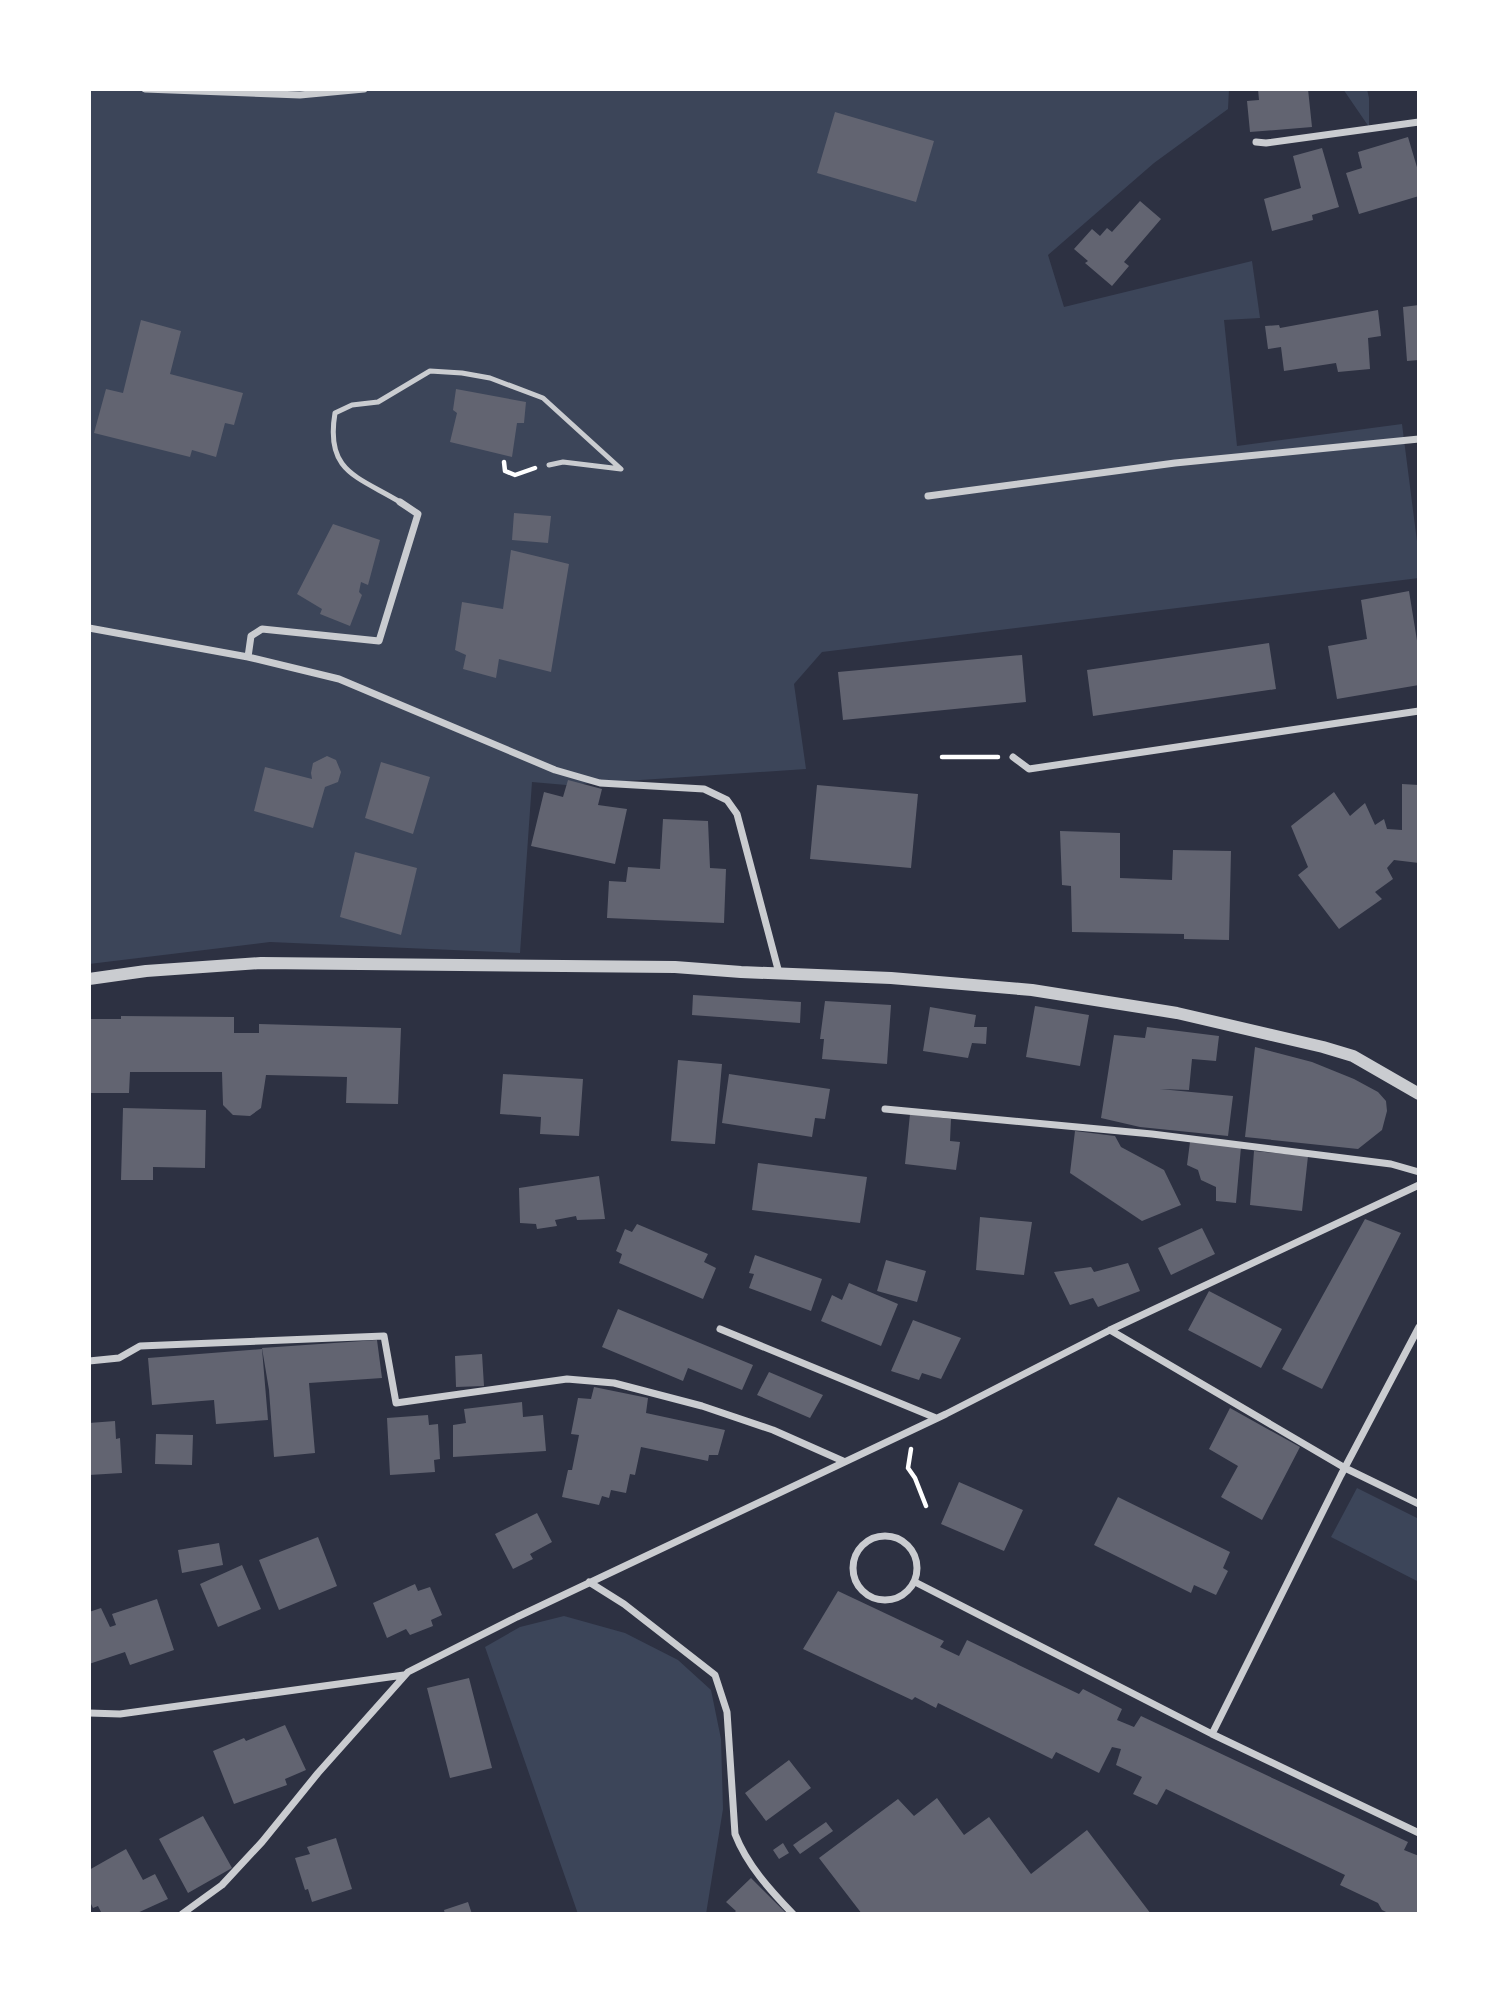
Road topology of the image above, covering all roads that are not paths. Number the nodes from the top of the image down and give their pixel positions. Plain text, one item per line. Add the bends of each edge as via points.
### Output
1 (145, 89) edge
2 (364, 89) edge
3 (1419, 122) edge
4 (1256, 142) dead end
5 (1419, 439) edge
6 (549, 465) road end
7 (928, 496) dead end
8 (400, 502) joint
9 (89, 628) edge
10 (248, 657) junction
11 (1419, 711) edge
12 (1013, 757) road end
13 (779, 973) junction
14 (89, 979) edge
15 (1419, 1094) edge
16 (885, 1108) dead end
17 (1419, 1172) edge
18 (1419, 1185) edge
19 (1419, 1327) edge
20 (720, 1329) dead end
21 (1110, 1330) junction
22 (89, 1361) edge
23 (937, 1418) junction
24 (843, 1461) junction
25 (1345, 1468) junction
26 (1419, 1504) edge
27 (589, 1582) junction
28 (915, 1582) junction
29 (405, 1675) junction
30 (89, 1713) edge
31 (1212, 1734) junction
32 (1419, 1833) edge
33 (182, 1914) edge
34 (793, 1914) edge

1 - 2 street via 300,95
3 - 4 street
5 - 7 street via 1175,463
6 - 8 lane via 563,462 621,469 542,398 490,378 430,370 378,402 352,405 335,413 334,453 348,472
8 - 10 street via 418,514 379,641 262,629 251,636
9 - 10 street
10 - 13 street via 340,679 555,770 600,783 704,789 727,800 737,814
11 - 12 street via 1029,769
13 - 14 street via 675,967 261,963
13 - 15 street via 1032,990 1177,1013 1353,1056
16 - 17 street via 1178,1138 1391,1164
18 - 21 street
19 - 25 street
20 - 23 street
21 - 23 street
21 - 25 street
22 - 24 street via 119,1358 140,1346 384,1336 396,1403 567,1380 614,1383 773,1430
23 - 24 street
24 - 27 street
25 - 26 street
25 - 31 street
27 - 29 street
27 - 34 street via 625,1604 715,1675 727,1712 735,1834 742,1853
28 - 28 street via 918,1563 901,1539 873,1538 858,1551 853,1571 868,1596 896,1599
28 - 31 street
29 - 30 street via 120,1714
29 - 33 street via 254,1851 222,1885
31 - 32 street

